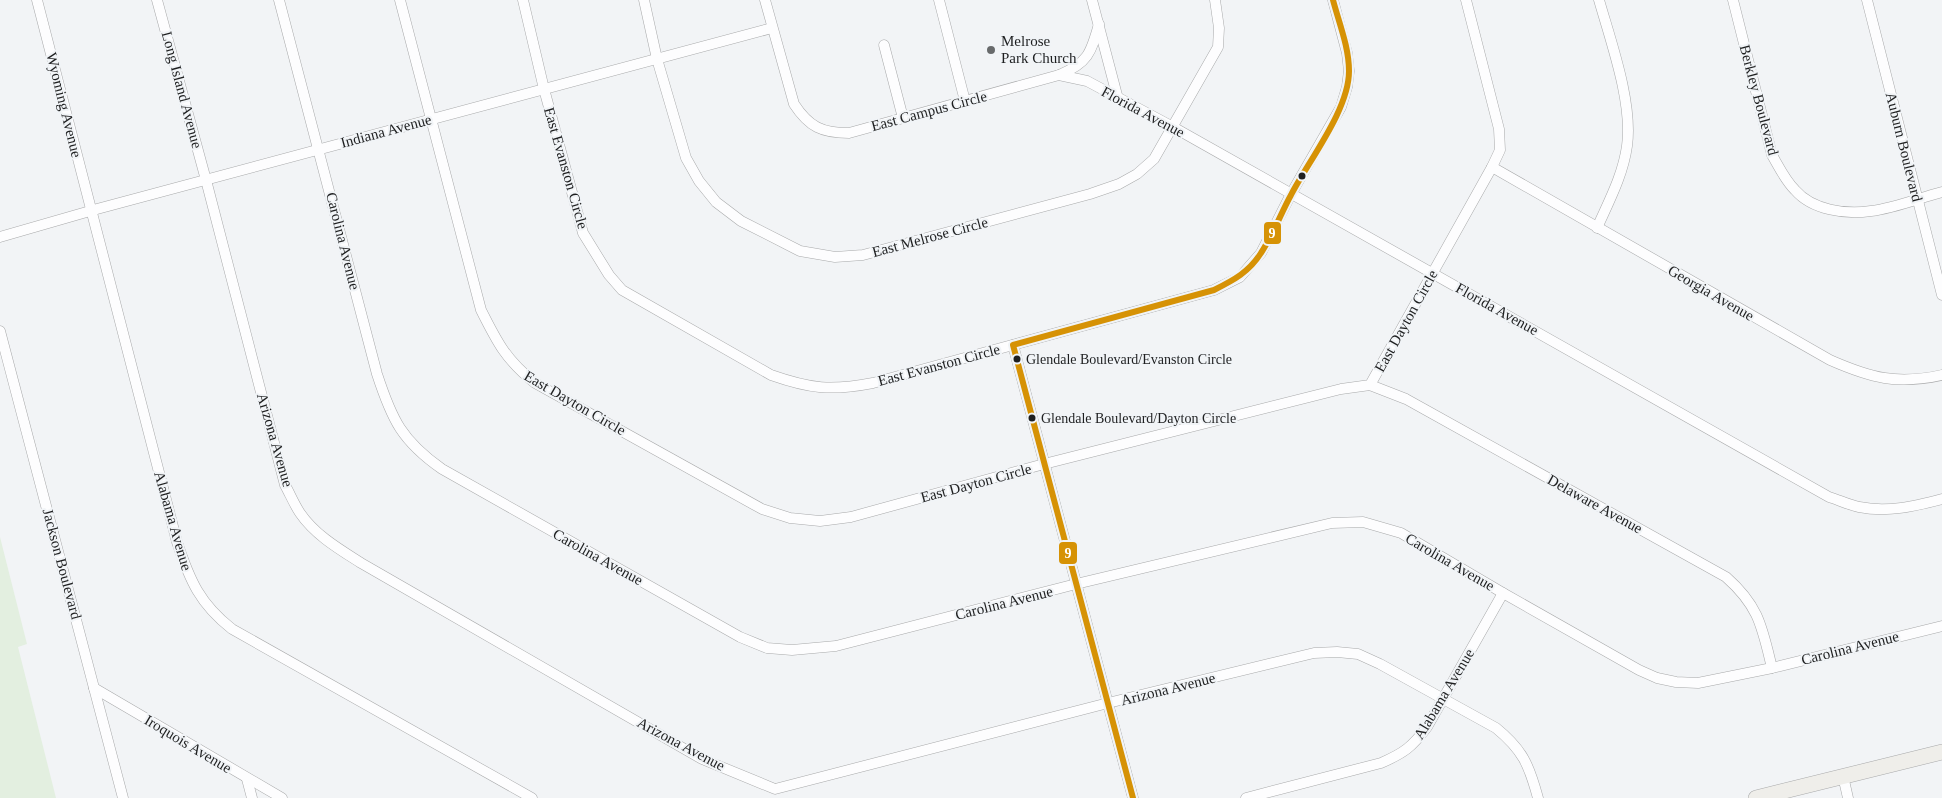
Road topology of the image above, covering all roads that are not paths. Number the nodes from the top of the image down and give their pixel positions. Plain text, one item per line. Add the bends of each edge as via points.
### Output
1 (37, 0) edge
2 (157, 0) edge
3 (279, 0) edge
4 (400, 0) edge
5 (522, 0) edge
6 (644, 0) edge
7 (765, 0) edge
8 (939, 0) edge
9 (1092, 0) edge
10 (1215, 0) edge
11 (1333, 0) edge
12 (1466, 0) edge
13 (1599, 0) edge
14 (1733, 0) edge
15 (1867, 0) edge
16 (1099, 24) junction
17 (772, 28) junction
18 (884, 45) dead end
19 (657, 59) junction
20 (1059, 75) junction
21 (544, 89) junction
22 (1118, 99) junction
23 (965, 101) junction
24 (903, 118) junction
25 (431, 119) junction
26 (1173, 127) junction
27 (319, 149) junction
28 (1492, 167) junction
29 (206, 180) junction
30 (1942, 192) edge
31 (1291, 194) junction
32 (1917, 198) junction
33 (91, 210) junction
34 (1597, 228) junction
35 (0, 237) edge
36 (1433, 273) junction
37 (1942, 295) edge
38 (0, 331) edge
39 (1012, 345) junction
40 (1942, 375) edge
41 (1370, 385) junction
42 (1044, 464) junction
43 (1942, 499) edge
44 (1076, 584) junction
45 (1503, 593) junction
46 (1942, 626) edge
47 (1772, 668) junction
48 (94, 688) junction
49 (1443, 698) junction
50 (1108, 703) junction
51 (1942, 752) edge
52 (1843, 776) junction
53 (247, 779) junction
54 (776, 793) edge
55 (123, 798) edge
56 (252, 798) edge
57 (282, 798) edge
58 (532, 798) edge
59 (1133, 798) edge
60 (1246, 798) edge
61 (1538, 798) edge
62 (1756, 798) edge
63 (1848, 798) edge

1 - 33 street, Wyoming Avenue
2 - 29 street, Long Island Avenue
3 - 27 street, Carolina Avenue
4 - 25 street, East Dayton Circle
5 - 21 street, East Evanston Circle
6 - 19 street, East Melrose Circle
7 - 17 street, East Campus Circle
8 - 23 street
9 - 16 street
10 - 26 street, East Melrose Circle via 1218,47
11 - 31 street, East Evanston Circle via 1347,53 1347,87 1341,107
12 - 28 street, East Dayton Circle via 1499,129 1500,150
13 - 34 street via 1622,84 1628,121 1627,145 1620,175
14 - 32 street, Berkley Boulevard via 1772,155 1796,192 1810,202 1848,212 1871,211
15 - 32 street, Auburn Boulevard
16 - 20 street, East Campus Circle via 1085,59
16 - 22 street
17 - 19 street, Indiana Avenue
17 - 24 street, East Campus Circle via 794,104 803,119 832,133 849,133
18 - 24 street
19 - 21 street, Indiana Avenue
19 - 26 street, East Melrose Circle via 686,158 716,202 741,221 800,251 835,257 863,255 1119,184 1154,159
20 - 22 street, Florida Avenue via 1087,81
20 - 23 street, East Campus Circle
21 - 25 street, Indiana Avenue
21 - 39 street, East Evanston Circle via 583,233 609,275 622,290 770,374 815,388 854,387
22 - 26 street, Florida Avenue
23 - 24 street, East Campus Circle
25 - 27 street, Indiana Avenue
25 - 42 street, East Dayton Circle via 481,310 504,354 535,383 762,509 790,518 820,521 851,517
26 - 31 street, Florida Avenue
27 - 29 street, Indiana Avenue
27 - 44 street, Carolina Avenue via 388,407 410,444 442,470 740,637 767,648 792,650 836,646
28 - 34 street, Georgia Avenue
28 - 36 street, East Dayton Circle
29 - 33 street, Indiana Avenue
29 - 54 street, Arizona Avenue via 285,484 300,513 317,533 361,563 702,759
30 - 32 street, Berkley Boulevard
31 - 36 street, Florida Avenue
31 - 39 street, East Evanston Circle via 1261,253 1232,281 1214,290
32 - 37 street, Auburn Boulevard
33 - 35 street, Indiana Avenue
33 - 58 street, Alabama Avenue via 177,542 194,588 206,605 216,617 246,638
34 - 40 street, Georgia Avenue via 1830,360 1859,373 1901,380
36 - 41 street, East Dayton Circle
36 - 43 street, Florida Avenue via 1829,497 1859,507 1886,510
38 - 48 street, Jackson Boulevard
39 - 42 street
41 - 42 street, East Dayton Circle via 1341,389
41 - 47 street, Delaware Avenue via 1406,399 1726,578 1754,607
42 - 44 street
44 - 45 street, Carolina Avenue via 1332,523 1363,522 1401,533
44 - 50 street
45 - 47 street, Carolina Avenue via 1657,678 1698,684
45 - 49 street, Alabama Avenue
46 - 47 street, Carolina Avenue
48 - 53 street, Iroquois Avenue
48 - 55 street, Jackson Boulevard
49 - 50 street, Arizona Avenue via 1358,654 1337,652 1314,653
49 - 60 street, Alabama Avenue via 1415,744 1398,756 1381,764
49 - 61 street, Arizona Avenue via 1511,740 1524,756
50 - 54 street, Arizona Avenue
50 - 59 street
51 - 52 main road
52 - 62 main road
52 - 63 street
53 - 56 street
53 - 57 street, Iroquois Avenue

